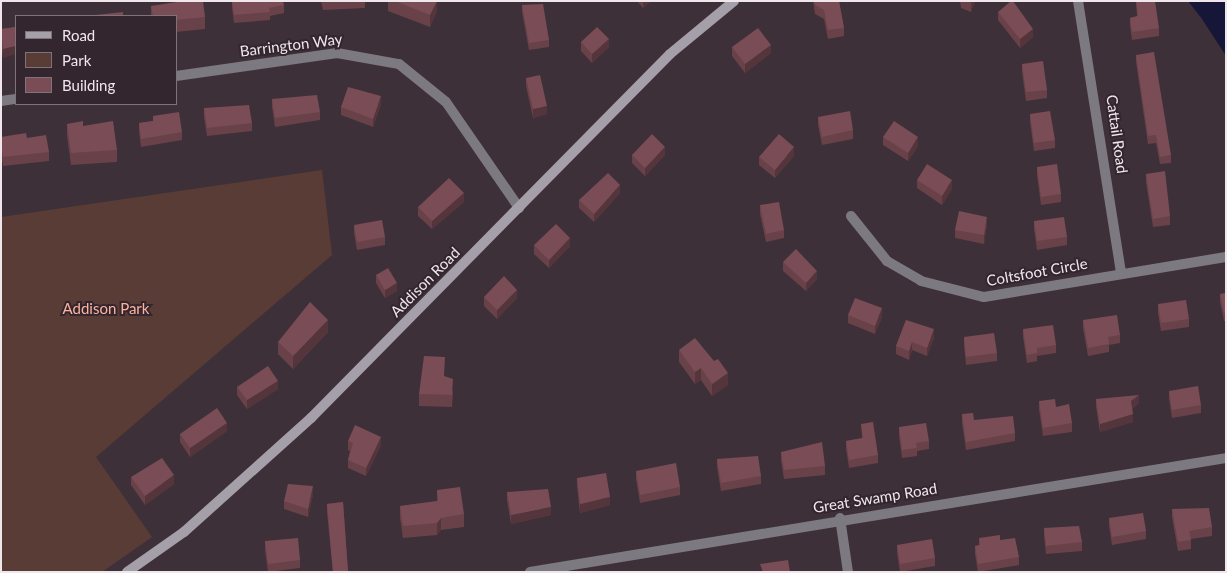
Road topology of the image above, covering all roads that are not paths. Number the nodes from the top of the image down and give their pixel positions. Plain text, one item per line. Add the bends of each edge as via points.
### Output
1 (734, 1) edge
2 (1078, 1) edge
3 (178, 76) edge
4 (15, 99) edge
5 (1, 101) edge
6 (519, 208) junction
7 (851, 216) dead end
8 (1226, 257) edge
9 (1121, 272) junction
10 (1226, 458) edge
11 (840, 518) junction
12 (127, 572) edge
13 (530, 572) edge
14 (848, 572) edge

1 - 6 main road, Addison Road via 670,54
2 - 9 street, Cattail Road
3 - 6 street, Barrington Way via 337,53 399,64 446,102
4 - 5 street
6 - 12 main road, Addison Road via 311,418 184,532
7 - 9 street, Coltsfoot Circle via 887,261 952,292 984,297
8 - 9 street, Coltsfoot Circle
10 - 11 street, Great Swamp Road
11 - 13 street, Great Swamp Road
11 - 14 street

